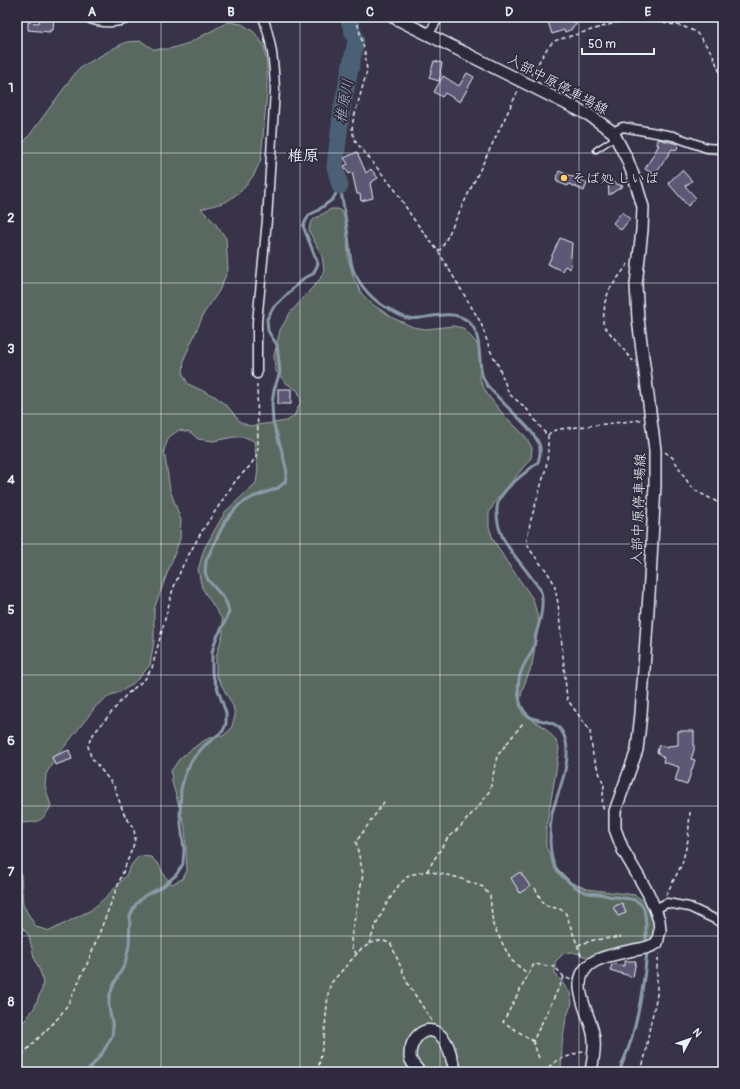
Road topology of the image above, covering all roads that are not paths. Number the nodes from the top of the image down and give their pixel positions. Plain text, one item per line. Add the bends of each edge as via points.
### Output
1 (85, 17) edge
2 (132, 17) edge
3 (263, 17) edge
4 (393, 17) edge
5 (439, 17) edge
6 (428, 35) junction
7 (615, 134) junction
8 (723, 147) edge
9 (596, 150) dead end
10 (257, 374) road end
11 (655, 909) junction
12 (723, 923) edge
13 (420, 1072) edge
14 (457, 1072) edge
15 (591, 1072) edge

1 - 2 street via 104,22 119,22
3 - 10 street via 272,47 275,90 267,220 257,322
4 - 6 main road, 入部中原停車場線
5 - 6 street
6 - 7 main road, 入部中原停車場線 via 589,115
7 - 8 street via 623,127 673,136 707,148
7 - 9 lane
7 - 11 main road, 入部中原停車場線 via 635,180 643,207 636,285 655,450 651,572 637,750 615,811 615,829 623,850
11 - 12 street via 667,903 689,907
11 - 15 main road, 入部中原停車場線 via 660,930 657,943 651,947 595,962 581,978 580,990 593,1033
13 - 14 main road via 410,1058 413,1042 424,1031 433,1031 441,1036 447,1044

